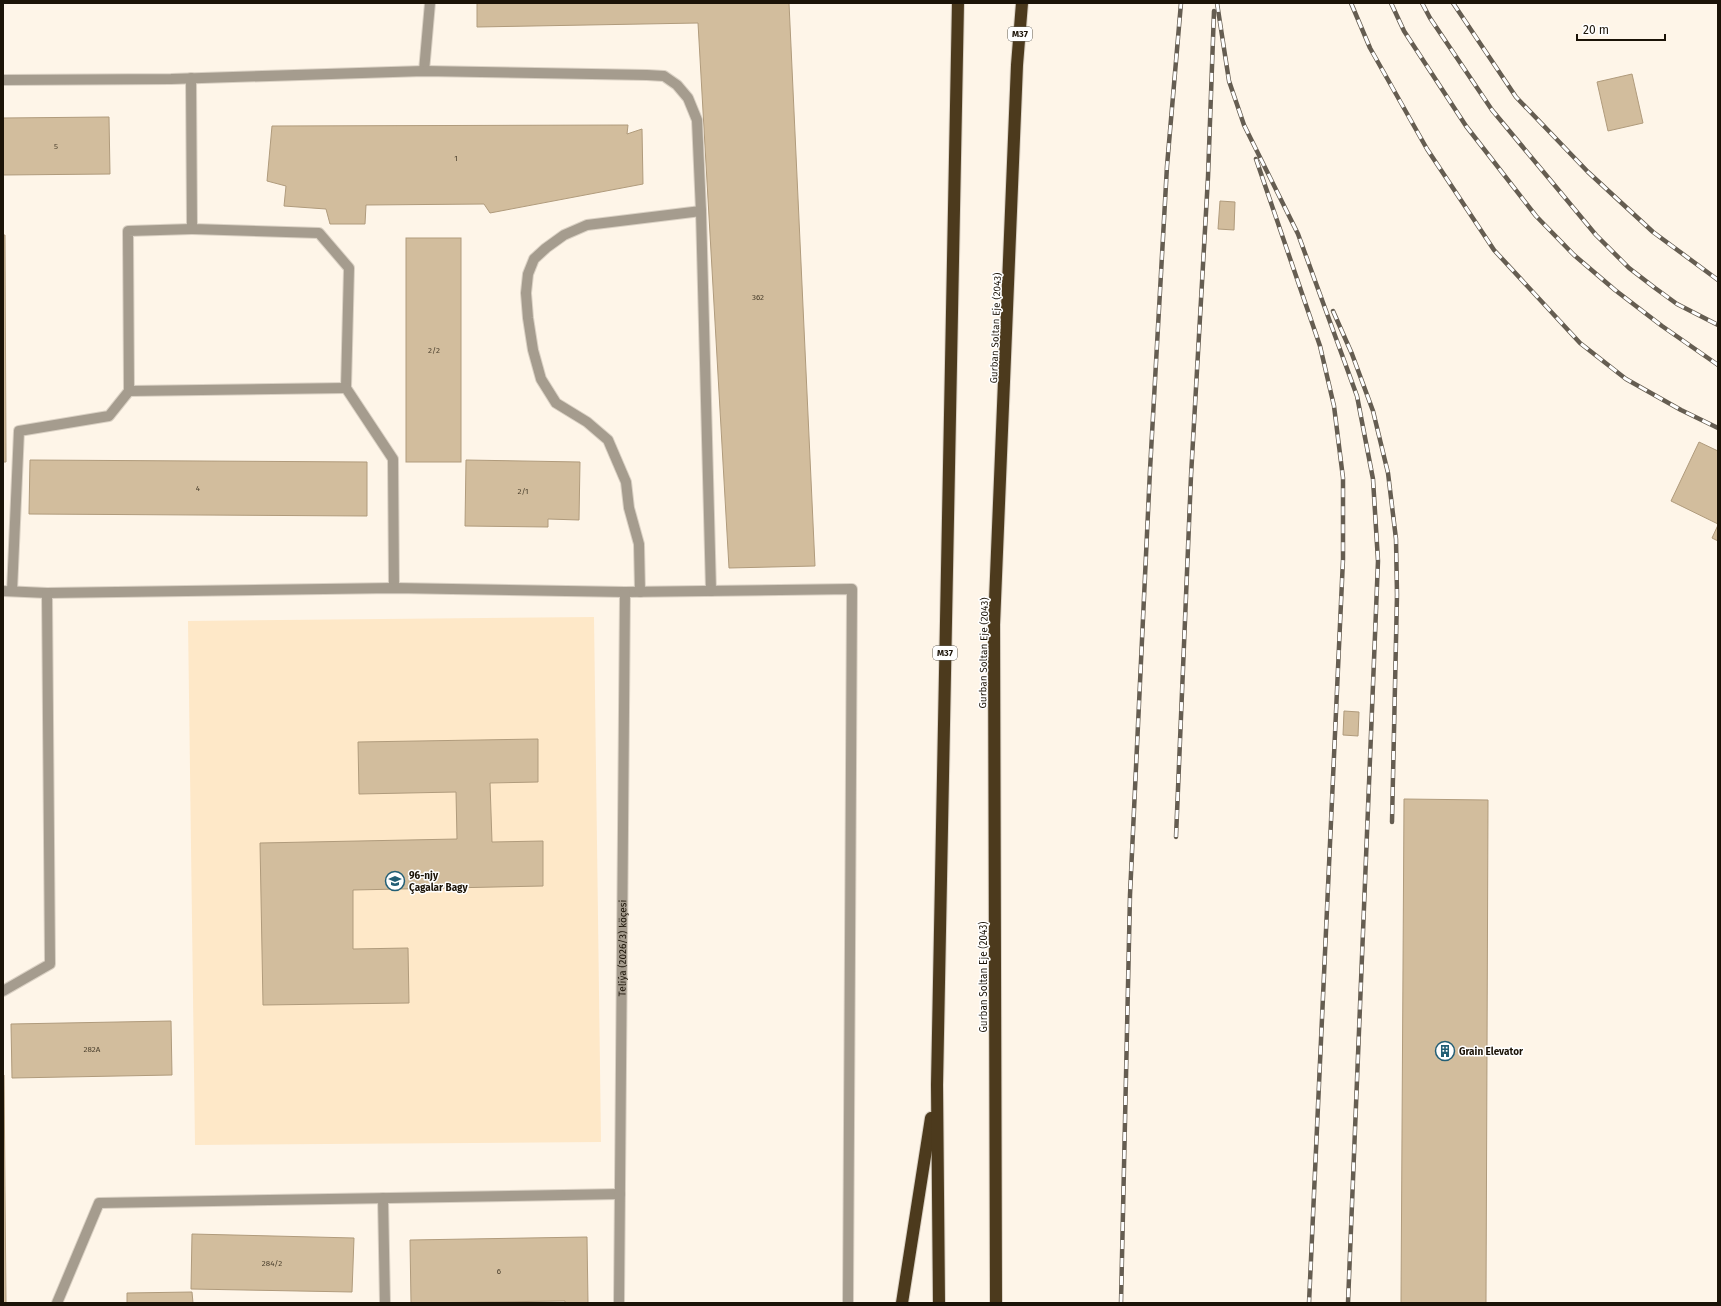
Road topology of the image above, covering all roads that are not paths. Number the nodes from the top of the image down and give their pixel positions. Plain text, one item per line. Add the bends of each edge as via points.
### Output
1 (430, 3) edge
2 (958, 3) edge
3 (1022, 3) edge
4 (424, 71) junction
5 (191, 78) junction
6 (3, 80) edge
7 (701, 211) junction
8 (192, 229) junction
9 (346, 388) junction
10 (129, 391) junction
11 (394, 588) junction
12 (7, 591) edge
13 (711, 591) junction
14 (625, 592) junction
15 (640, 592) junction
16 (46, 593) junction
17 (3, 990) edge
18 (937, 1085) junction
19 (620, 1194) junction
20 (383, 1198) junction
21 (57, 1303) edge
22 (385, 1303) edge
23 (619, 1303) edge
24 (848, 1303) edge
25 (902, 1303) edge
26 (940, 1303) edge
27 (996, 1303) edge

1 - 4 street
2 - 18 highway, M37
3 - 27 highway, Gurban Soltan Eje (2043) / M37 via 1017,64 994,625
4 - 5 street
4 - 7 street via 664,76 682,90 697,120
5 - 6 street
5 - 8 street
7 - 13 street
7 - 15 street via 588,225 564,235 546,248 534,260 528,274 528,318 541,379 556,403 587,422 608,440 626,482 628,508 639,544
8 - 9 street via 319,233 349,268
8 - 10 street via 128,230
9 - 10 street
9 - 11 street via 393,460
10 - 12 street via 109,416 19,432
11 - 14 street
11 - 16 street
12 - 16 street
13 - 15 street
13 - 24 street via 852,589
14 - 15 street
14 - 19 street, Teliýa (2026/3) köçesi
16 - 17 street via 50,964
18 - 25 highway
18 - 26 highway, M37
19 - 20 street
19 - 23 street, Teliýa (2026/3) köçesi
20 - 21 street via 99,1203
20 - 22 street

